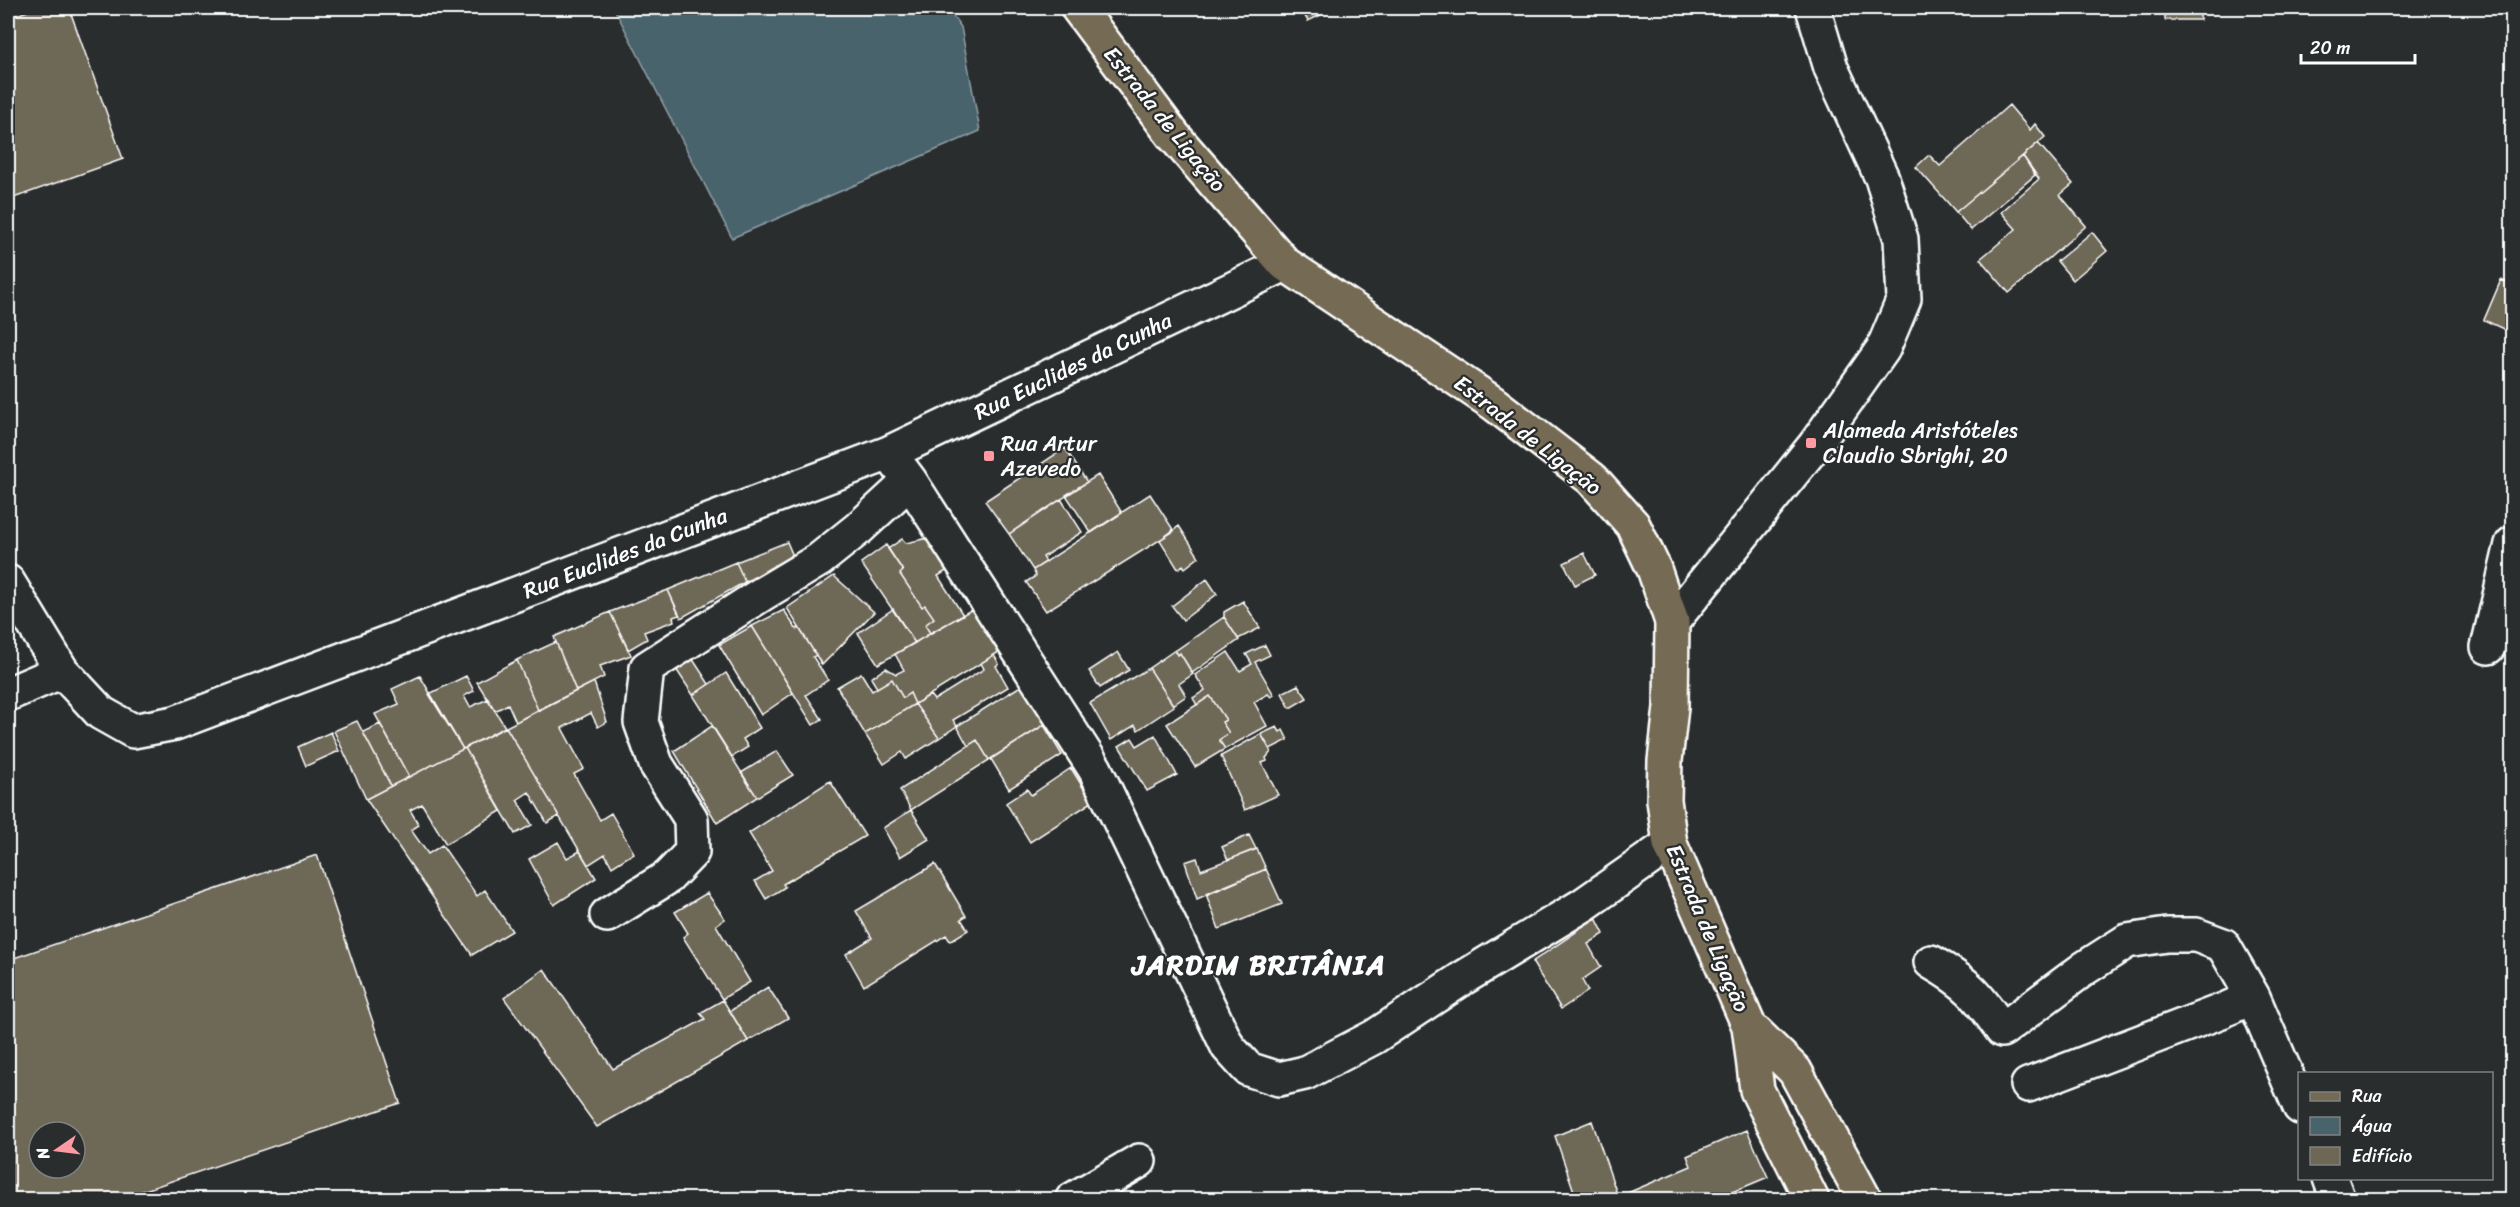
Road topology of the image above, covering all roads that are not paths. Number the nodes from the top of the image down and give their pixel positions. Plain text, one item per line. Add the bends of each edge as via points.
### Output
1 (1078, 8) edge
2 (1813, 8) edge
3 (1286, 264) junction
4 (889, 453) junction
5 (910, 481) junction
6 (2512, 544) edge
7 (8, 582) edge
8 (1672, 622) junction
9 (2488, 647) dead end
10 (62, 671) junction
11 (8, 694) edge
12 (1670, 844) junction
13 (607, 915) dead end
14 (1931, 962) dead end
15 (2253, 997) junction
16 (1749, 1026) junction
17 (2028, 1085) dead end
18 (2298, 1102) edge
19 (1139, 1161) dead end
20 (2330, 1180) edge
21 (1072, 1200) edge
22 (1812, 1200) edge
23 (1865, 1200) edge
24 (2338, 1200) edge

1 - 3 main road, Estrada de Ligação via 1173,135
2 - 8 street via 1831,68 1882,178 1901,239 1904,299 1884,350 1815,445
3 - 4 street, Rua Euclides da Cunha
3 - 8 main road, Estrada de Ligação via 1493,403 1592,479 1633,525 1654,569
4 - 5 street
4 - 10 street, Rua Euclides da Cunha via 175,723 133,731 101,713
5 - 12 street via 1095,769 1227,1047 1248,1070 1279,1079 1305,1072 1374,1037 1583,905
5 - 13 street via 819,560 647,668 641,722 656,764 691,819 692,852 668,877
6 - 9 street
7 - 10 street, Rua Euclides da Cunha
8 - 12 main road, Estrada de Ligação via 1671,707 1665,761
10 - 11 street
12 - 16 main road, Estrada de Ligação
14 - 15 street via 1978,996 2002,1030 2127,941 2168,935 2196,935 2223,945
15 - 17 street
15 - 18 street
16 - 22 main road, Estrada de Ligação via 1757,1090
16 - 23 main road, Estrada de Ligação via 1795,1071
19 - 21 street
20 - 24 street

